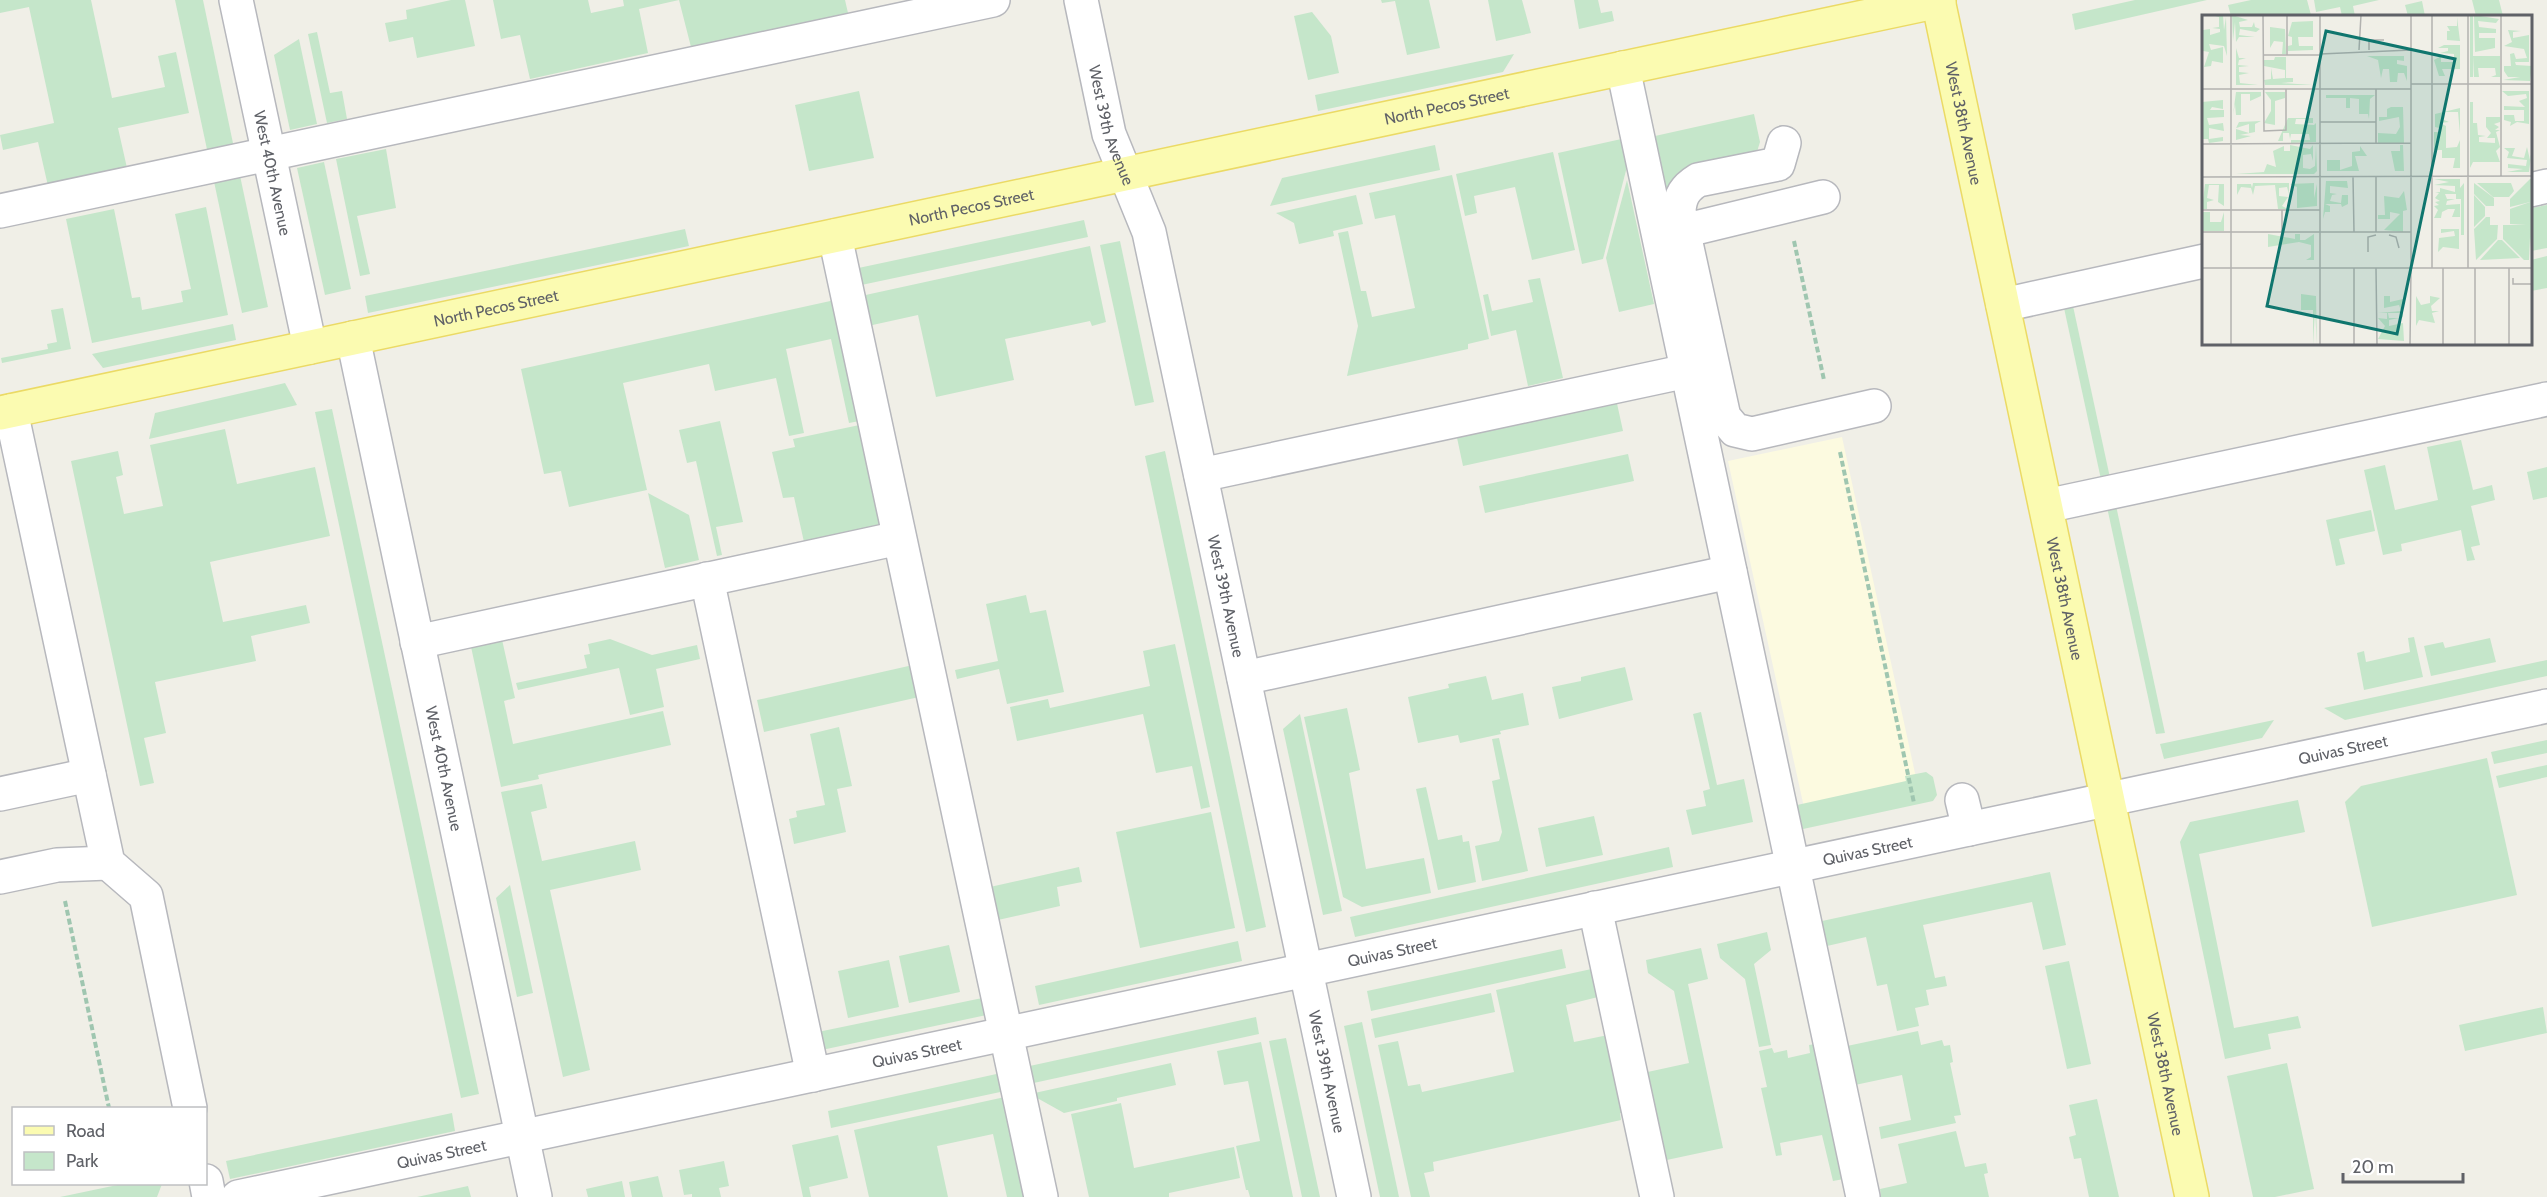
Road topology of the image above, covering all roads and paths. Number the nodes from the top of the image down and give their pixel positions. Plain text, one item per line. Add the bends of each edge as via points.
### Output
1 (236, 0) edge
2 (993, 0) edge
3 (1081, 0) edge
4 (1940, 0) edge
5 (1623, 68) junction
6 (1784, 143) dead end
7 (269, 154) junction
8 (1125, 174) junction
9 (2547, 186) edge
10 (2532, 190) edge
11 (1823, 197) dead end
12 (1787, 206) junction
13 (0, 212) edge
14 (1683, 231) junction
15 (835, 236) junction
16 (2202, 261) edge
17 (2003, 304) junction
18 (353, 338) junction
19 (310, 347) junction
20 (1688, 371) junction
21 (2547, 399) edge
22 (1874, 406) dead end
23 (5, 412) edge
24 (1832, 416) junction
25 (1201, 475) junction
26 (2046, 506) junction
27 (899, 538) junction
28 (1730, 572) junction
29 (707, 579) junction
30 (417, 642) junction
31 (1244, 678) junction
32 (2547, 706) edge
33 (89, 775) junction
34 (0, 794) edge
35 (2108, 800) junction
36 (1916, 810) dead end
37 (108, 864) junction
38 (57, 865) junction
39 (1793, 867) junction
40 (0, 877) edge
41 (1595, 909) junction
42 (1306, 970) junction
43 (1006, 1034) junction
44 (813, 1075) junction
45 (109, 1107) edge
46 (190, 1107) edge
47 (522, 1137) junction
48 (238, 1197) edge
49 (535, 1197) edge
50 (1041, 1197) edge
51 (1354, 1197) edge
52 (1657, 1197) edge
53 (1863, 1197) edge
54 (2192, 1197) edge

1 - 7 street, West 40th Avenue
2 - 7 street
3 - 8 street, West 39th Avenue via 1109,134
4 - 5 main road, North Pecos Street
4 - 17 main road, West 38th Avenue
5 - 8 main road, North Pecos Street
5 - 20 street
6 - 14 street via 1778,164 1689,185 1680,203
7 - 13 street
7 - 19 street, West 40th Avenue
8 - 15 main road, North Pecos Street
8 - 25 street, West 39th Avenue via 1149,232
9 - 10 street
11 - 12 street
12 - 14 street
12 - 24 path
14 - 24 street via 1721,408 1728,424 1752,434
15 - 18 main road, North Pecos Street
15 - 27 street
16 - 17 street
17 - 26 main road, West 38th Avenue
18 - 19 main road, North Pecos Street
18 - 30 street, West 40th Avenue
19 - 23 main road, North Pecos Street
20 - 25 street
20 - 28 street
21 - 26 street
22 - 24 street
23 - 33 street
24 - 36 path
25 - 31 street, West 39th Avenue
26 - 35 main road, West 38th Avenue
27 - 29 street
27 - 43 street
28 - 31 street
28 - 39 street
29 - 30 street
29 - 44 street
30 - 47 street, West 40th Avenue
31 - 42 street, West 39th Avenue
32 - 35 street, Quivas Street
33 - 34 street
33 - 37 street
35 - 39 street, Quivas Street via 1965,815
35 - 54 main road, West 38th Avenue
37 - 38 street
37 - 46 street via 146,896
38 - 40 street
38 - 45 path
39 - 41 street, Quivas Street
39 - 53 street
41 - 42 street, Quivas Street
41 - 52 street
42 - 43 street, Quivas Street
42 - 51 street, West 39th Avenue
43 - 44 street, Quivas Street
43 - 50 street
44 - 47 street, Quivas Street
47 - 48 street, Quivas Street
47 - 49 street, West 40th Avenue

